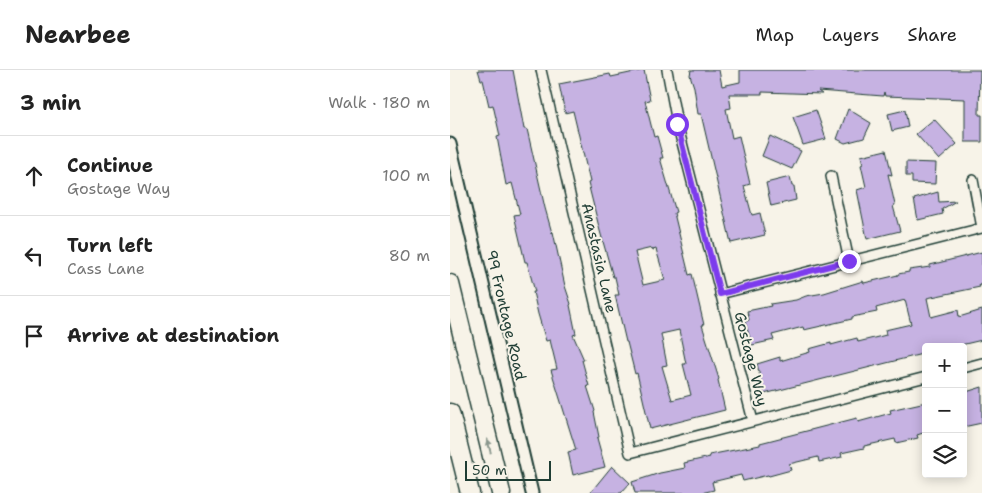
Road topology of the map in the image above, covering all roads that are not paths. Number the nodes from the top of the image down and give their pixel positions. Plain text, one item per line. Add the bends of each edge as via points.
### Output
1 (541, 70) edge
2 (667, 70) edge
3 (450, 144) edge
4 (831, 176) dead end
5 (973, 180) dead end
6 (982, 228) edge
7 (849, 261) junction
8 (450, 284) edge
9 (720, 294) junction
10 (982, 363) edge
11 (967, 367) edge
12 (922, 379) edge
13 (450, 413) edge
14 (753, 421) junction
15 (470, 493) edge
16 (501, 493) edge
17 (532, 493) edge

1 - 14 street, Anastasia Lane via 630,453
2 - 9 street, Gostage Way via 677,124
3 - 17 street, 99 Frontage Road
4 - 7 street
5 - 6 street
6 - 7 street
7 - 9 street
16 -> 8 highway
9 - 14 street, Gostage Way
10 - 11 street
12 - 14 street
13 - 15 highway

